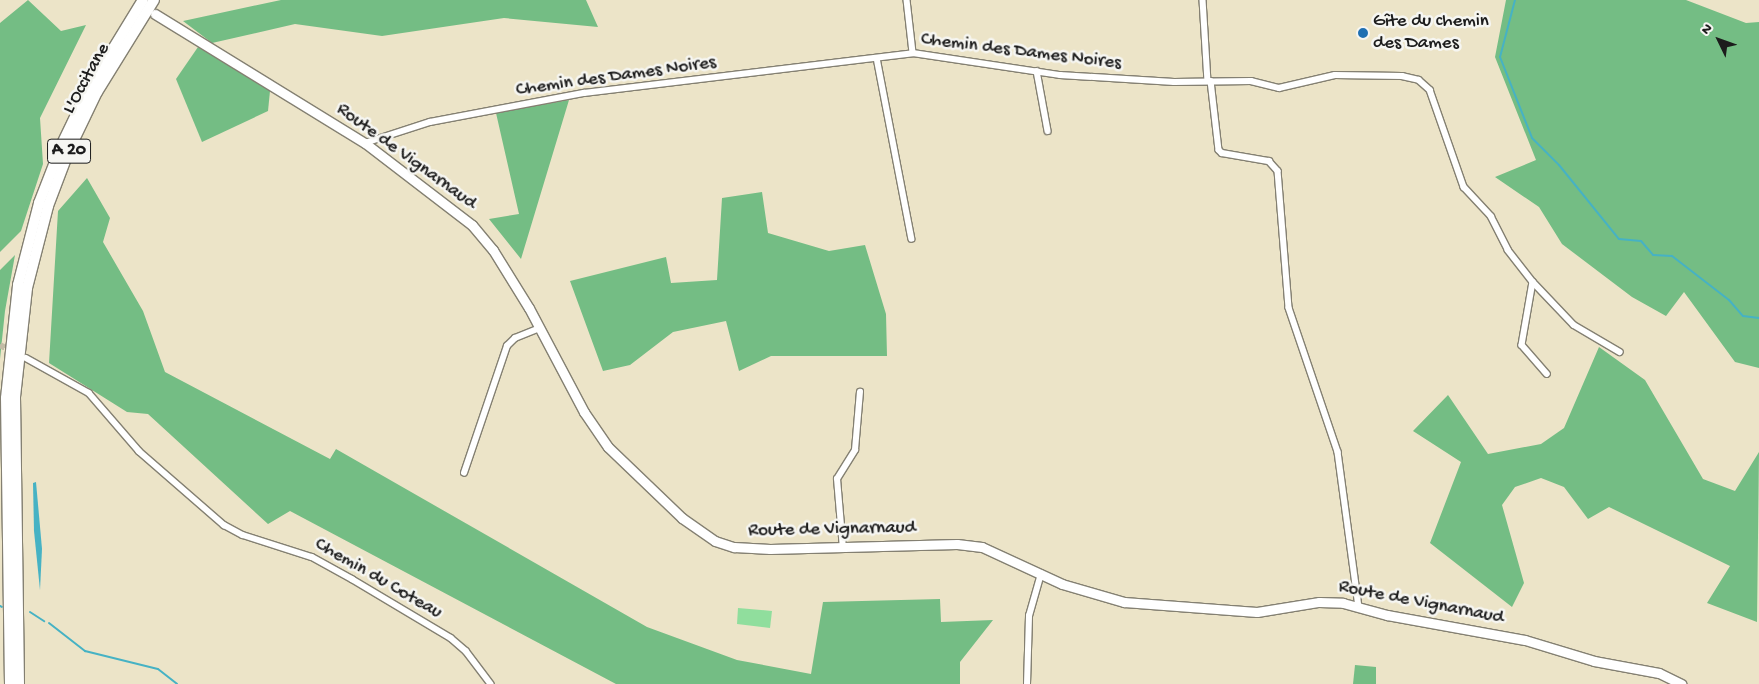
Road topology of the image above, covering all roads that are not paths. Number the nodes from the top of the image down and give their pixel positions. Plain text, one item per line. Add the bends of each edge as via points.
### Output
1 (143, 0) edge
2 (154, 0) edge
3 (908, 0) edge
4 (1203, 0) edge
5 (155, 14) dead end
6 (912, 53) junction
7 (877, 58) junction
8 (1037, 71) junction
9 (1209, 81) junction
10 (1048, 131) dead end
11 (365, 143) junction
12 (912, 239) dead end
13 (1533, 282) junction
14 (540, 328) junction
15 (1620, 352) dead end
16 (26, 358) dead end
17 (1547, 374) dead end
18 (860, 392) dead end
19 (6, 398) junction
20 (0, 444) edge
21 (464, 473) dead end
22 (843, 549) junction
23 (1041, 574) junction
24 (1358, 607) junction
25 (20, 682) edge
26 (10, 684) edge
27 (491, 684) edge
28 (1027, 684) edge
29 (1682, 684) edge

1 - 19 highway, L'Occitane / A 20 via 75,116 40,203 17,293
2 - 25 highway, L'Occitane / A 20 via 102,85 70,148 48,206 27,288 16,397
3 - 6 street
4 - 9 street
5 - 11 street, Route de Vignarnaud
6 - 7 street, Chemin des Dames Noires
6 - 8 street, Chemin des Dames Noires
7 - 11 street, Chemin des Dames Noires via 769,68 584,93 430,122
7 - 12 street
8 - 9 street, Chemin des Dames Noires via 1106,79
8 - 10 street
9 - 13 street, Chemin des Dames Noires via 1251,81 1279,88 1335,75 1402,76 1425,83 1449,139 1464,187 1490,216 1508,250
9 - 24 street via 1219,150 1269,160 1278,171 1289,308 1338,452
11 - 14 street, Route de Vignarnaud via 472,225 493,250
13 - 15 street, Chemin des Dames Noires via 1574,324
13 - 17 street via 1522,345
14 - 21 street via 514,338 508,346
14 - 22 street, Route de Vignarnaud via 584,412 608,447 696,529 734,547
16 - 27 street, Chemin du Coteau via 88,393 139,451 224,525 243,535 312,557 352,579 450,638 466,651
18 - 22 street via 855,450 837,479
19 - 20 highway
19 - 26 highway, L'Occitane / A 20
22 - 23 street, Route de Vignarnaud via 957,544 982,547
23 - 24 street, Route de Vignarnaud via 1102,597 1143,604 1257,612 1327,602
23 - 28 street via 1028,616
24 - 29 street, Route de Vignarnaud via 1525,640 1594,661 1659,672

